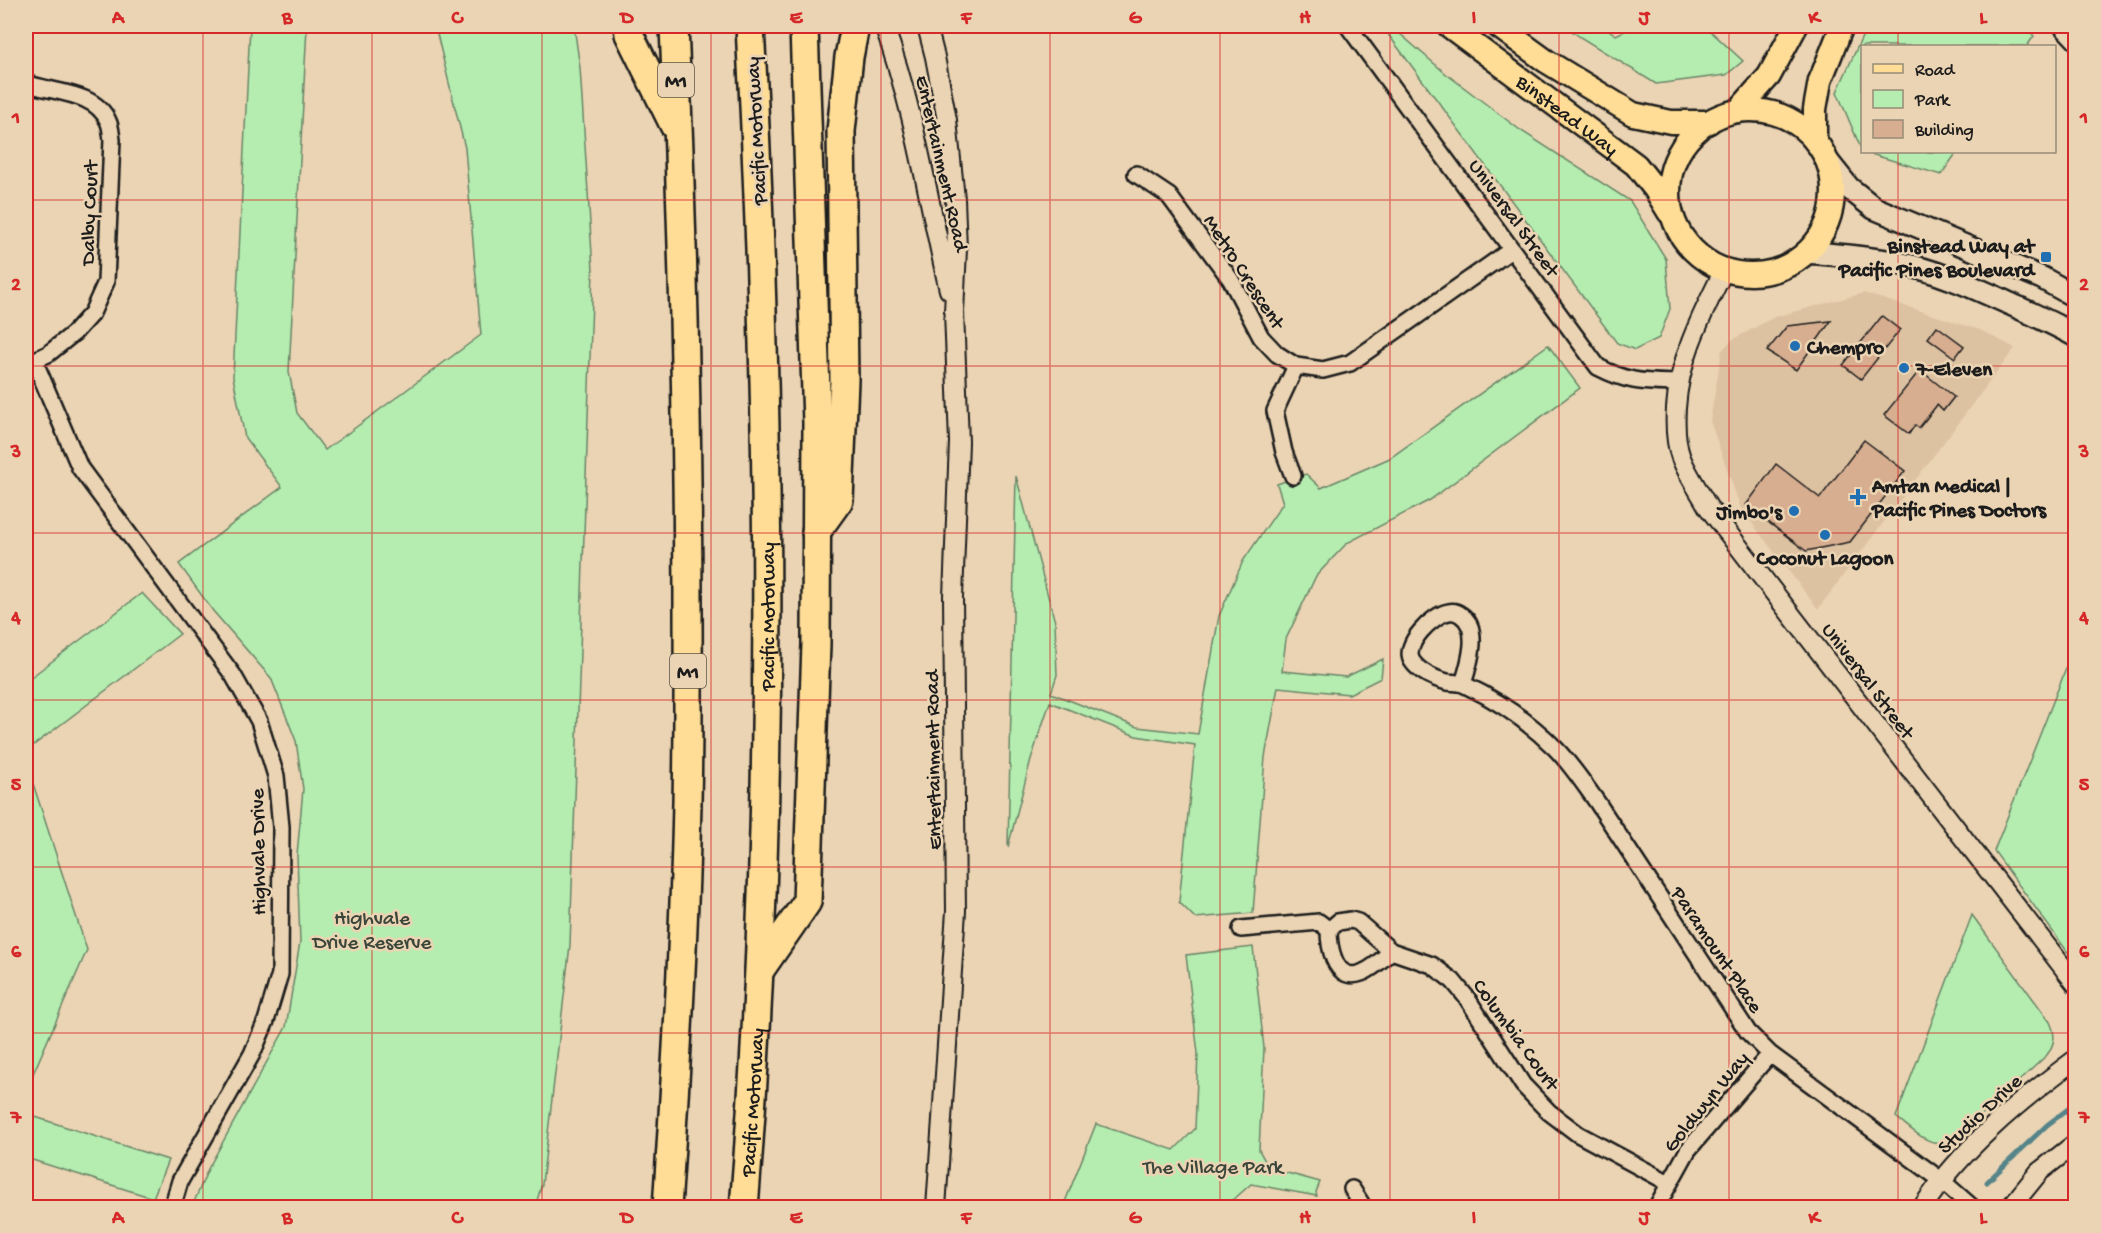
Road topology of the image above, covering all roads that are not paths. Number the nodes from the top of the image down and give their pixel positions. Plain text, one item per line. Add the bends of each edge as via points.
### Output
1 (628, 26) edge
2 (674, 26) edge
3 (750, 26) edge
4 (804, 26) edge
5 (855, 26) edge
6 (884, 26) edge
7 (927, 26) edge
8 (1348, 26) edge
9 (1449, 26) edge
10 (1498, 26) edge
11 (1796, 26) edge
12 (1842, 26) edge
13 (2061, 26) edge
14 (2076, 42) edge
15 (26, 83) edge
16 (1738, 111) junction
17 (1709, 122) junction
18 (679, 135) junction
19 (1820, 150) junction
20 (1136, 174) dead end
21 (1673, 219) junction
22 (1511, 250) junction
23 (1807, 252) junction
24 (1724, 270) junction
25 (2076, 297) edge
26 (954, 312) junction
27 (2076, 336) edge
28 (30, 362) edge
29 (1296, 366) junction
30 (1678, 383) junction
31 (1293, 476) dead end
32 (816, 532) junction
33 (1463, 684) junction
34 (1241, 929) dead end
35 (1329, 930) junction
36 (1391, 951) junction
37 (760, 970) junction
38 (2076, 984) edge
39 (1770, 1054) junction
40 (2076, 1059) edge
41 (2076, 1143) edge
42 (1941, 1180) junction
43 (1669, 1183) junction
44 (1352, 1189) dead end
45 (172, 1208) edge
46 (667, 1208) edge
47 (744, 1208) edge
48 (936, 1208) edge
49 (1364, 1208) edge
50 (1656, 1208) edge
51 (1922, 1208) edge
52 (1973, 1208) edge
53 (2010, 1208) edge

1 - 18 highway
2 - 18 highway, M1
3 - 37 highway, Pacific Motorway via 767,556
4 - 32 highway via 817,423
5 - 32 highway via 841,131 844,380 839,500
6 - 26 street, Entertainment Road via 915,132
7 - 26 street, Entertainment Road via 952,171 957,249
8 - 22 street, Universal Street
9 - 21 main road, Binstead Way via 1636,165
10 - 17 main road, Binstead Way via 1546,61 1634,114 1671,122
11 - 16 main road via 1769,76
12 - 19 main road via 1820,81 1815,109
13 - 14 street
15 - 28 street, Dalby Court via 75,94 95,106 108,121 112,140 106,282 92,313 74,333 48,354
16 - 17 main road
16 - 19 main road via 1781,116 1800,126
17 - 21 main road via 1688,139 1674,164 1669,191
18 - 46 highway, M1 via 688,711 683,918
19 - 23 main road via 1833,183 1832,208 1823,232
19 - 25 main road via 1849,188 1874,208 2042,278
20 - 29 street, Metro Crescent via 1169,196 1231,280 1261,337
21 - 24 main road via 1693,250
22 - 29 street, Metro Crescent via 1350,363 1323,370
22 - 30 street, Universal Street via 1598,367 1618,378
23 - 24 main road via 1768,273
23 - 27 main road via 1901,263 2006,302
24 - 30 street, Universal Street via 1698,322
26 - 48 street, Entertainment Road via 959,442 953,597 956,911
28 - 45 street, Highvale Drive via 80,468 233,675 260,721 276,776 281,827 279,974 266,1022 252,1054 180,1181
29 - 31 street via 1275,411
30 - 38 street, Universal Street via 1675,429 1681,458 1708,507
32 - 37 highway via 807,902
33 - 33 street, Paramount Place via 1447,682 1419,669 1409,651 1416,636 1449,612 1465,617 1471,628
33 - 39 street, Paramount Place via 1526,722 1576,771 1748,1032
34 - 35 street via 1319,922
35 - 36 street, Columbia Court via 1338,922 1358,922
35 - 36 street via 1335,961 1347,975 1368,970
36 - 43 street, Columbia Court via 1432,965 1453,981 1523,1084 1550,1112 1578,1134
37 - 47 highway, Pacific Motorway
39 - 42 street, Paramount Place
39 - 43 street, Goldwyn Way via 1688,1150
40 - 42 street, Studio Drive via 1993,1125
41 - 53 street via 2040,1172
42 - 51 street, Studio Drive
42 - 52 street, Paramount Place
43 - 50 street, Goldwyn Way
44 - 49 street

